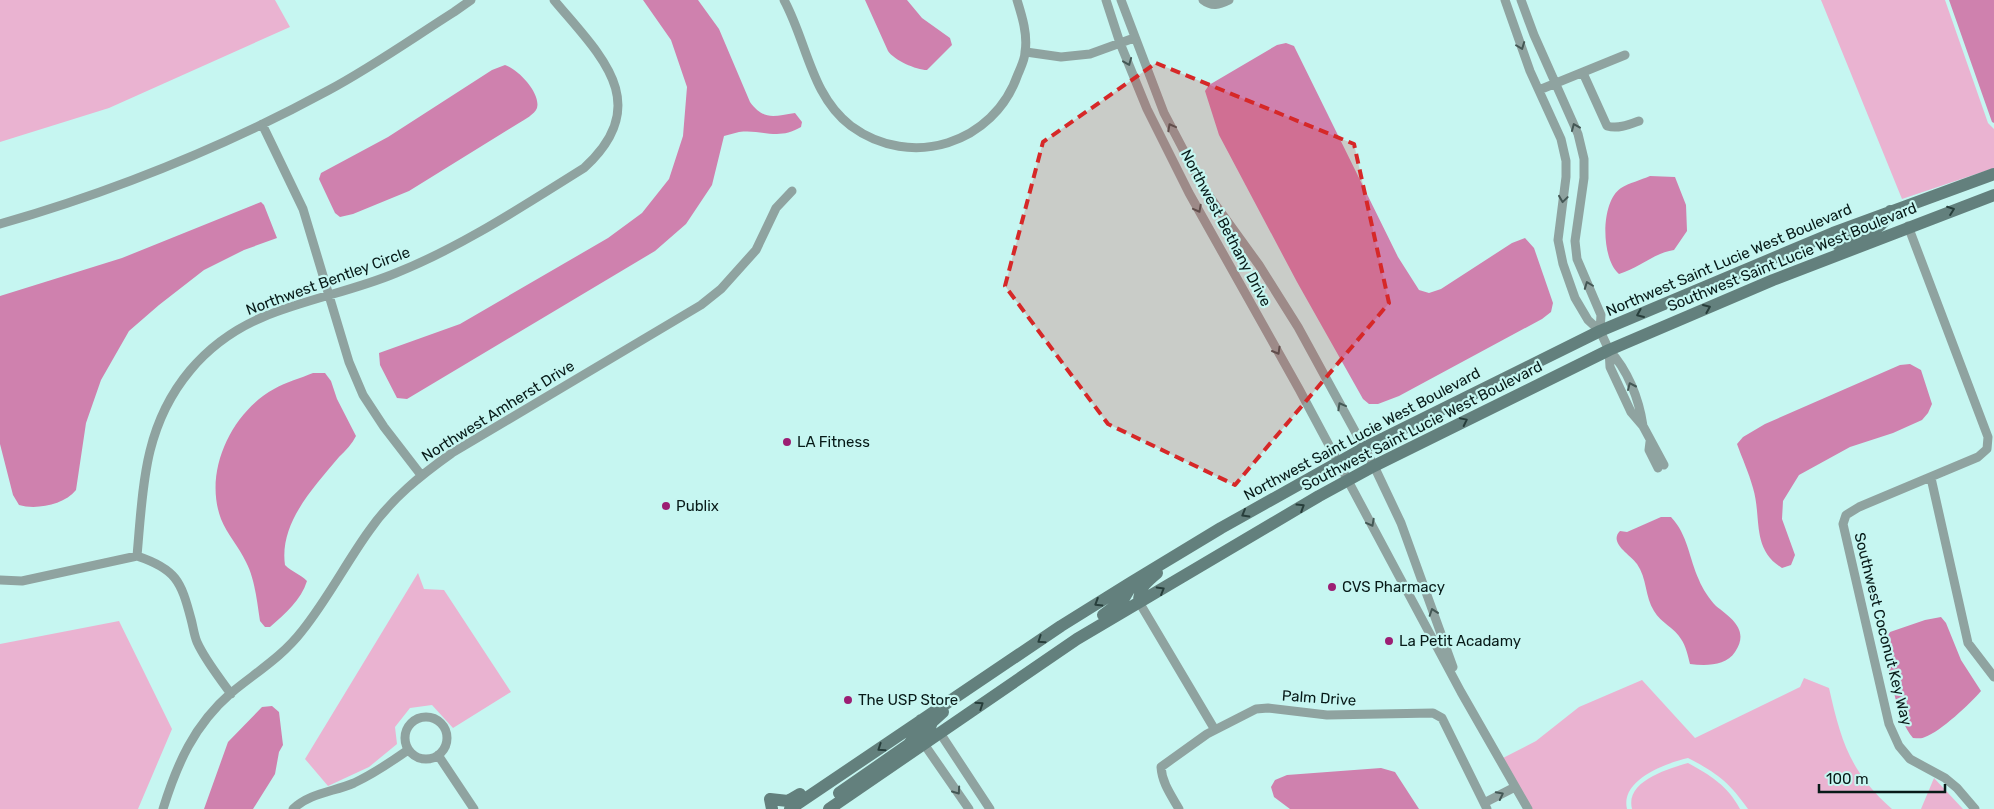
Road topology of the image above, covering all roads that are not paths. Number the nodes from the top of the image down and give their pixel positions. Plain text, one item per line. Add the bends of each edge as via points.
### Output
1 (471, 0) edge
2 (554, 0) edge
3 (784, 0) edge
4 (1017, 0) edge
5 (1106, 0) edge
6 (1121, 0) edge
7 (1203, 0) edge
8 (1229, 0) edge
9 (1505, 0) edge
10 (1521, 0) edge
11 (1134, 38) junction
12 (1120, 43) junction
13 (1026, 52) junction
14 (1625, 55) dead end
15 (1583, 73) junction
16 (1555, 84) junction
17 (1539, 90) junction
18 (1639, 121) dead end
19 (262, 124) junction
20 (1994, 174) edge
21 (1994, 180) edge
22 (792, 191) dead end
23 (1994, 195) edge
24 (1890, 211) junction
25 (0, 224) edge
26 (1908, 226) junction
27 (1810, 265) junction
28 (329, 296) junction
29 (1600, 331) junction
30 (1608, 350) junction
31 (1364, 448) junction
32 (1338, 463) junction
33 (1374, 466) junction
34 (1661, 466) dead end
35 (421, 476) junction
36 (1931, 478) junction
37 (1348, 480) junction
38 (1186, 549) junction
39 (137, 556) junction
40 (0, 580) edge
41 (1134, 581) junction
42 (1139, 602) junction
43 (1042, 663) junction
44 (1994, 677) edge
45 (973, 686) junction
46 (231, 694) junction
47 (1470, 706) junction
48 (921, 720) junction
49 (1215, 730) junction
50 (940, 733) junction
51 (924, 744) junction
52 (408, 750) junction
53 (438, 755) junction
54 (860, 762) junction
55 (962, 766) junction
56 (946, 777) junction
57 (1516, 787) junction
58 (1485, 806) edge
59 (163, 809) edge
60 (292, 809) edge
61 (474, 809) edge
62 (772, 809) edge
63 (790, 809) edge
64 (829, 809) edge
65 (969, 809) edge
66 (990, 809) edge
67 (1179, 809) edge
68 (1528, 809) edge
69 (1975, 809) edge

1 - 19 street via 330,89
2 - 28 street, Northwest Bentley Circle via 605,61 614,79 618,99 616,124 600,155 468,240 396,274
3 - 13 street via 826,98 850,125 889,145 934,146 958,140 977,130 995,115 1014,87
4 - 13 street via 1024,23
5 - 12 street, Northwest Bethany Drive
6 - 11 street, Northwest Bethany Drive
7 - 8 street via 1212,5
9 -> 17 street
10 - 16 street
11 - 12 street
31 -> 11 street, Northwest Bethany Drive via 1298,327 1259,265 1204,189 1164,113
12 - 13 street via 1090,54 1061,57
12 -> 32 street, Northwest Bethany Drive via 1147,109 1186,187
14 - 15 street
15 - 16 street
15 - 18 street via 1607,126 1626,126
16 - 17 street
29 -> 16 street via 1601,315 1577,259 1575,241 1584,159 1578,134
17 -> 29 street via 1561,139 1566,161 1558,240 1563,264 1575,298 1588,320
19 - 25 street via 169,167 65,205
19 - 28 street via 303,208
20 - 24 main road, Northwest Saint Lucie West Boulevard
21 - 26 main road via 1922,206 1914,212
22 - 35 street, Northwest Amherst Drive via 776,208 756,250 721,289 701,305 460,448
26 -> 23 main road, Southwest Saint Lucie West Boulevard
24 - 27 main road via 1880,227 1820,253
24 -> 29 main road, Northwest Saint Lucie West Boulevard
26 - 27 main road, Southwest Saint Lucie West Boulevard
26 - 36 street, Southwest Coconut Key Way via 1988,437 1987,449 1978,457
30 -> 27 main road, Southwest Saint Lucie West Boulevard
28 - 35 street via 349,362 364,395
28 - 39 street, Northwest Bentley Circle via 264,317 234,331 205,354 185,376 168,401 149,452
29 - 30 street
29 - 31 main road, Northwest Saint Lucie West Boulevard
33 -> 30 main road, Southwest Saint Lucie West Boulevard
30 - 34 street via 1621,362 1641,408 1650,450
31 - 32 main road, Northwest Saint Lucie West Boulevard
31 - 33 street, Northwest Bethany Drive
32 - 37 street, Northwest Bethany Drive
32 -> 38 main road, Northwest Saint Lucie West Boulevard
33 - 37 main road, Southwest Saint Lucie West Boulevard
47 -> 33 street, Northwest Bethany Drive via 1401,523
35 - 46 street, Northwest Amherst Drive via 388,506 301,633 271,663
36 - 44 street via 1968,643
36 - 69 street, Southwest Coconut Key Way via 1859,507 1846,515 1843,524 1889,724 1899,746 1910,758 1945,778
42 -> 37 main road, Southwest Saint Lucie West Boulevard
37 -> 47 street, Northwest Bethany Drive
38 - 41 main road, Northwest Saint Lucie West Boulevard
38 - 42 main road via 1142,586
39 - 40 street via 22,581
39 - 46 street via 155,562 181,585 196,640
41 - 43 main road via 1122,600 1061,643
41 -> 45 main road, Northwest Saint Lucie West Boulevard
42 - 43 main road, Southwest Saint Lucie West Boulevard
42 - 49 street
50 -> 43 main road, Southwest Saint Lucie West Boulevard
45 - 48 main road, Northwest Saint Lucie West Boulevard
45 - 51 main road via 932,722
46 - 59 street, Northwest Amherst Drive via 205,719 186,747
47 - 57 street
48 -> 54 main road, Northwest Saint Lucie West Boulevard
48 - 64 main road via 908,745 839,792
49 - 58 street, Palm Drive via 1256,709 1268,708 1327,715 1432,713 1442,718
49 - 67 street, Palm Drive via 1161,767 1166,787
50 - 51 main road, Southwest Saint Lucie West Boulevard
50 - 55 street
51 - 56 street
51 - 64 main road, Southwest Saint Lucie West Boulevard
52 - 53 street via 419,758
52 - 53 street via 404,737 410,724 429,717 445,730 446,744
52 - 60 street via 354,783 314,795
53 - 61 street
54 - 62 main road via 842,767 788,802 770,799
54 - 63 main road, Northwest Saint Lucie West Boulevard
55 - 56 street
55 - 66 street
56 -> 65 street
58 -> 57 street, Palm Drive
57 - 68 street

